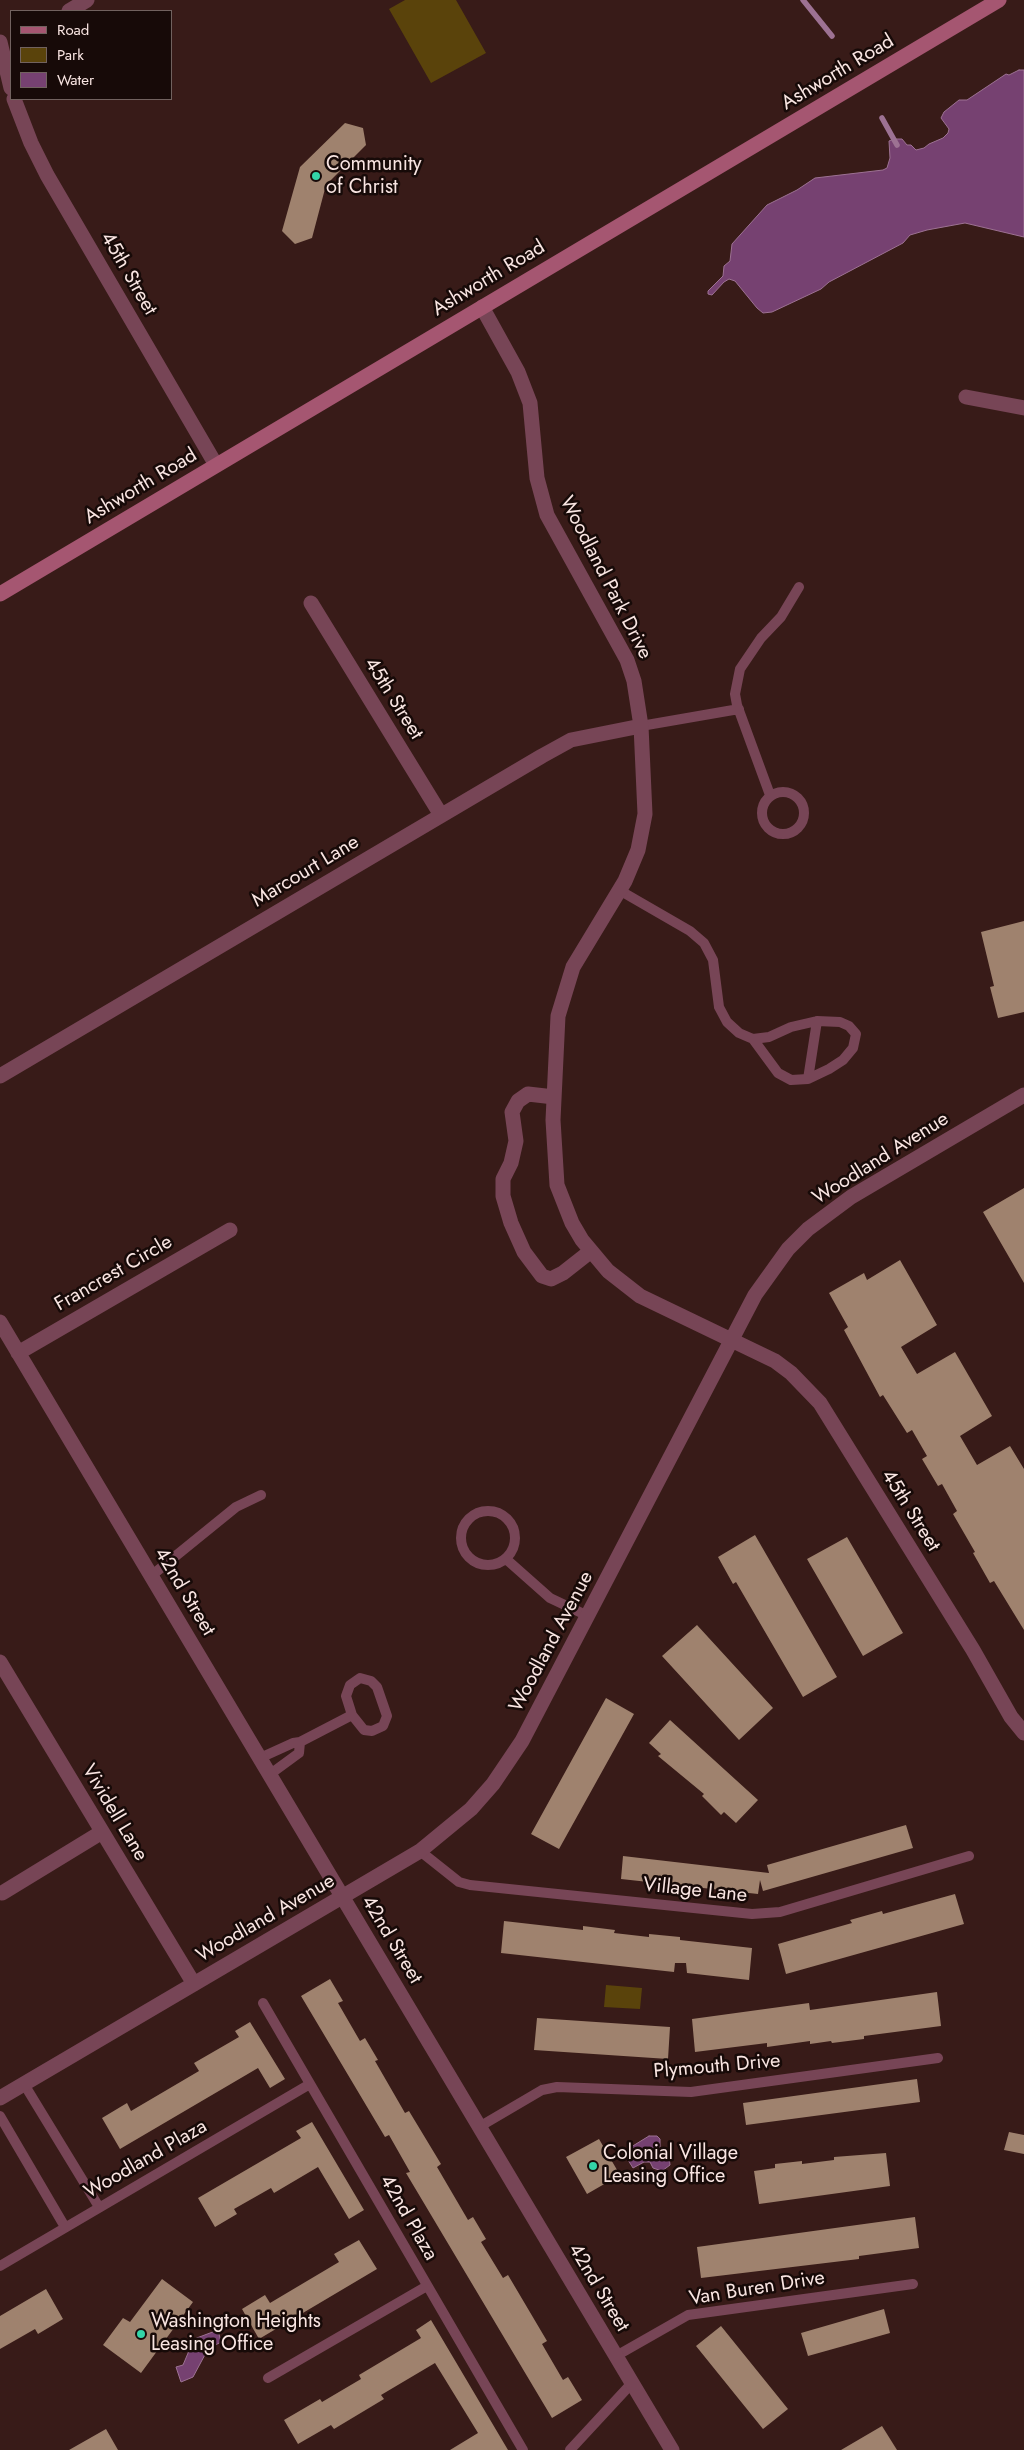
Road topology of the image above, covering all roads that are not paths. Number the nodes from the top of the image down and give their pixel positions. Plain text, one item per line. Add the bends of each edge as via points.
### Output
1 (87, 0) edge
2 (999, 0) edge
3 (71, 10) edge
4 (4, 46) edge
5 (10, 82) edge
6 (14, 100) edge
7 (482, 307) junction
8 (966, 397) dead end
9 (1024, 408) edge
10 (216, 465) junction
11 (799, 587) dead end
12 (0, 594) edge
13 (311, 603) dead end
14 (739, 710) junction
15 (642, 726) junction
16 (770, 796) junction
17 (441, 815) junction
18 (619, 890) junction
19 (817, 1021) junction
20 (753, 1039) junction
21 (0, 1076) edge
22 (808, 1078) junction
23 (1024, 1095) edge
24 (554, 1096) junction
25 (230, 1230) dead end
26 (591, 1251) junction
27 (0, 1322) edge
28 (732, 1340) junction
29 (18, 1353) junction
30 (261, 1495) dead end
31 (506, 1559) junction
32 (151, 1576) junction
33 (588, 1616) junction
34 (0, 1662) edge
35 (352, 1715) junction
36 (1024, 1733) edge
37 (300, 1742) junction
38 (260, 1758) junction
39 (269, 1774) junction
40 (102, 1832) junction
41 (420, 1851) junction
42 (969, 1856) dead end
43 (2, 1893) dead end
44 (342, 1898) junction
45 (194, 1984) junction
46 (263, 2003) dead end
47 (938, 2058) dead end
48 (24, 2084) junction
49 (310, 2084) junction
50 (0, 2098) edge
51 (0, 2116) edge
52 (479, 2127) junction
53 (99, 2207) junction
54 (66, 2227) junction
55 (0, 2266) edge
56 (913, 2284) dead end
57 (428, 2286) junction
58 (616, 2356) junction
59 (268, 2378) dead end
60 (632, 2383) junction
61 (523, 2450) edge
62 (570, 2450) edge
63 (672, 2450) edge

1 - 3 street
2 - 7 main road, Ashworth Road
4 - 5 street
6 - 10 street, 45th Street via 47,174
7 - 10 main road, Ashworth Road
7 - 15 street, Woodland Park Drive via 518,372 530,403 537,478 546,515 627,660
8 - 9 street
10 - 12 main road, Ashworth Road
11 - 14 lane via 781,617 761,638 740,669 735,694
13 - 17 street, 45th Street
14 - 15 lane
14 - 16 lane
15 - 17 street, Marcourt Lane via 571,740
15 - 18 street, Woodland Park Drive via 645,814 638,850
16 - 16 lane via 764,803 763,820 767,827 784,834 793,831 802,821 801,801 787,792
17 - 21 street, Marcourt Lane
18 - 20 lane via 690,931 704,943 713,960 719,1008 739,1033
18 - 24 street, Woodland Park Drive via 566,984 558,1016
19 - 20 lane
19 - 22 lane
19 - 22 lane via 840,1022 849,1026 856,1034 854,1048 843,1060
20 - 22 lane via 778,1073 791,1080
23 - 28 street, Woodland Avenue via 851,1197 808,1229 788,1249 755,1294
24 - 26 street, Woodland Park Drive via 557,1185 572,1223
24 - 26 street via 528,1094 518,1101 512,1112 516,1141 503,1179 503,1196 510,1223 524,1252 542,1276 551,1278 563,1272
25 - 29 street, Francrest Circle
26 - 28 street, Woodland Park Drive via 608,1271 640,1296
27 - 29 street, 42nd Street
28 - 33 street, Woodland Avenue
28 - 36 street, 45th Street via 774,1360 820,1402 1011,1717
29 - 32 street, 42nd Street
30 - 32 lane via 236,1507
31 - 31 lane via 516,1538 506,1518 493,1511 470,1518 464,1526 461,1544 471,1559 489,1565
31 - 33 lane via 550,1598
32 - 38 street, 42nd Street
33 - 41 street, Woodland Avenue via 522,1741 493,1784 459,1820
34 - 40 street, Vividell Lane
35 - 35 lane via 346,1696 350,1685 360,1678 371,1681 377,1688 387,1716 384,1726 372,1731 364,1730
35 - 37 lane
37 - 38 lane
37 - 39 lane via 299,1754
38 - 39 street, 42nd Street
39 - 44 street, 42nd Street
40 - 43 street
40 - 45 street, Vividell Lane
41 - 42 lane, Village Lane via 459,1882 470,1885 752,1914 780,1912
41 - 44 street, Woodland Avenue
44 - 45 street, Woodland Avenue
44 - 52 street, 42nd Street
45 - 48 street, Woodland Avenue
46 - 49 lane, 42nd Plaza
47 - 52 lane, Plymouth Drive via 691,2092 557,2087 542,2090
48 - 50 street, Woodland Avenue
48 - 53 lane
49 - 53 lane, Woodland Plaza
49 - 57 lane, 42nd Plaza
51 - 54 lane
52 - 58 street, 42nd Street
53 - 54 lane, Woodland Plaza
54 - 55 lane, Woodland Plaza
56 - 58 lane, Van Buren Drive via 688,2315
57 - 59 lane
57 - 61 lane, 42nd Plaza
58 - 60 street, 42nd Street
60 - 62 lane
60 - 63 street, 42nd Street

